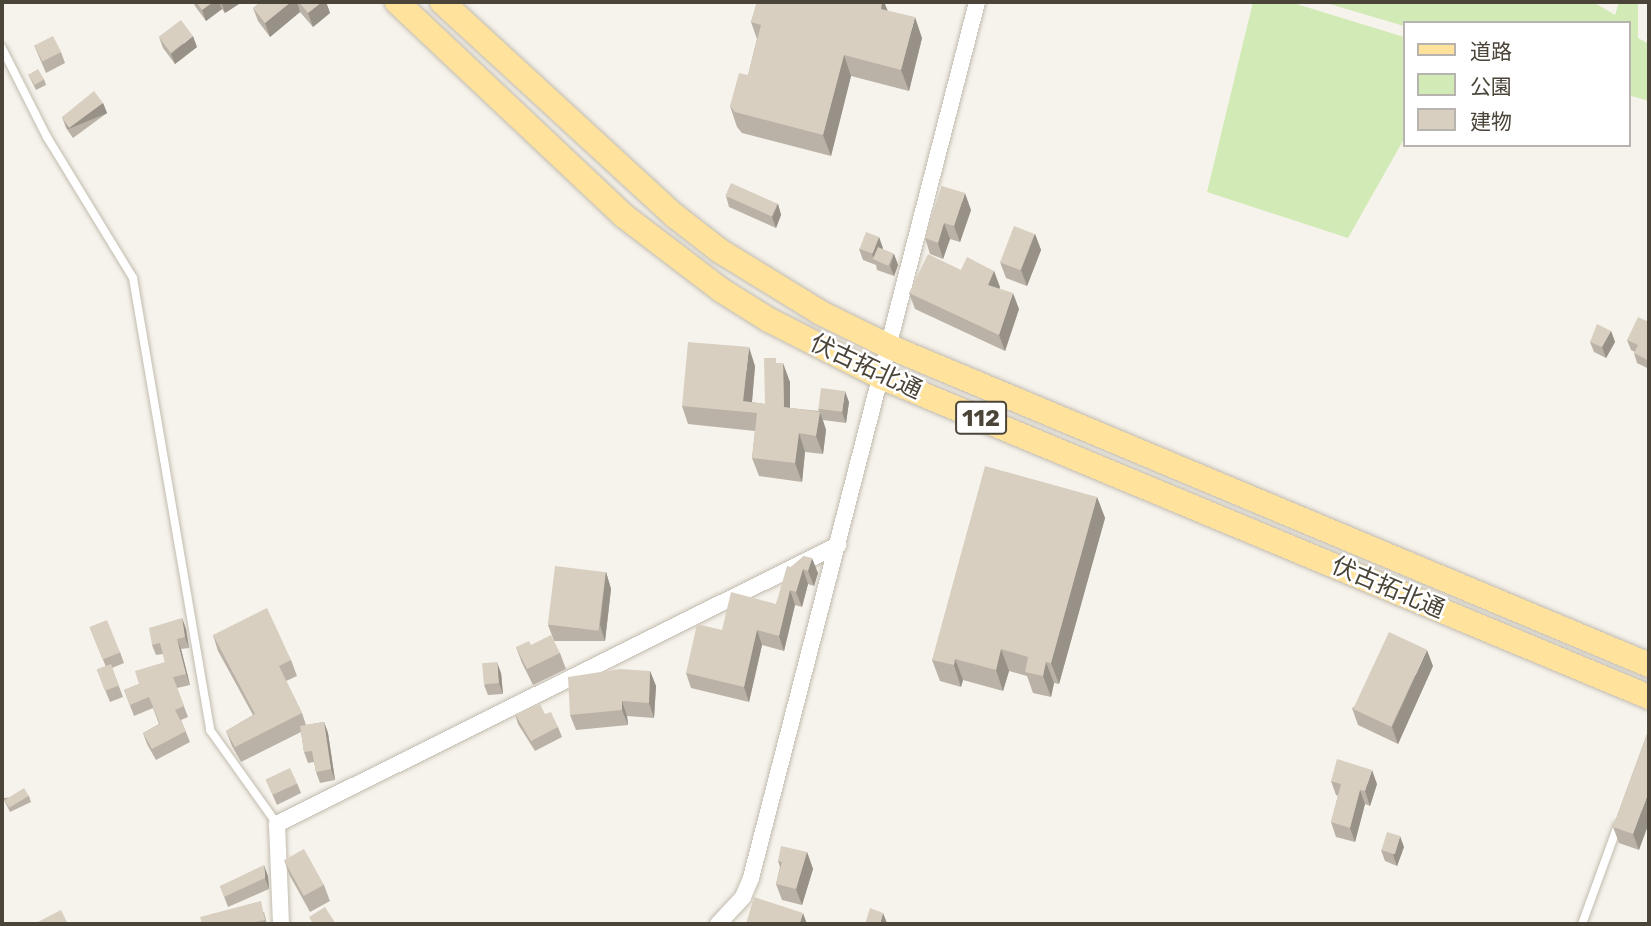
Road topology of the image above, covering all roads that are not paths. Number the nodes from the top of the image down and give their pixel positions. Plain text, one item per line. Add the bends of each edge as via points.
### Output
1 (397, 2) edge
2 (442, 2) edge
3 (977, 2) edge
4 (2, 48) edge
5 (890, 347) junction
6 (881, 377) junction
7 (838, 545) junction
8 (1649, 665) edge
9 (1649, 697) edge
10 (1621, 817) edge
11 (277, 824) junction
12 (281, 924) edge
13 (718, 924) edge
14 (1582, 924) edge

1 - 6 main road, 伏古拓北通 / 112 via 671,254 769,320
2 - 5 main road, 伏古拓北通 / 112 via 675,216 767,282
3 - 5 street
4 - 11 lane via 47,137 132,278 210,730
5 - 6 street
5 - 8 main road, 伏古拓北通 / 112
6 - 7 street
6 - 9 main road, 伏古拓北通 / 112
7 - 11 street
7 - 13 street via 751,878 743,898
10 - 14 lane
11 - 12 street

